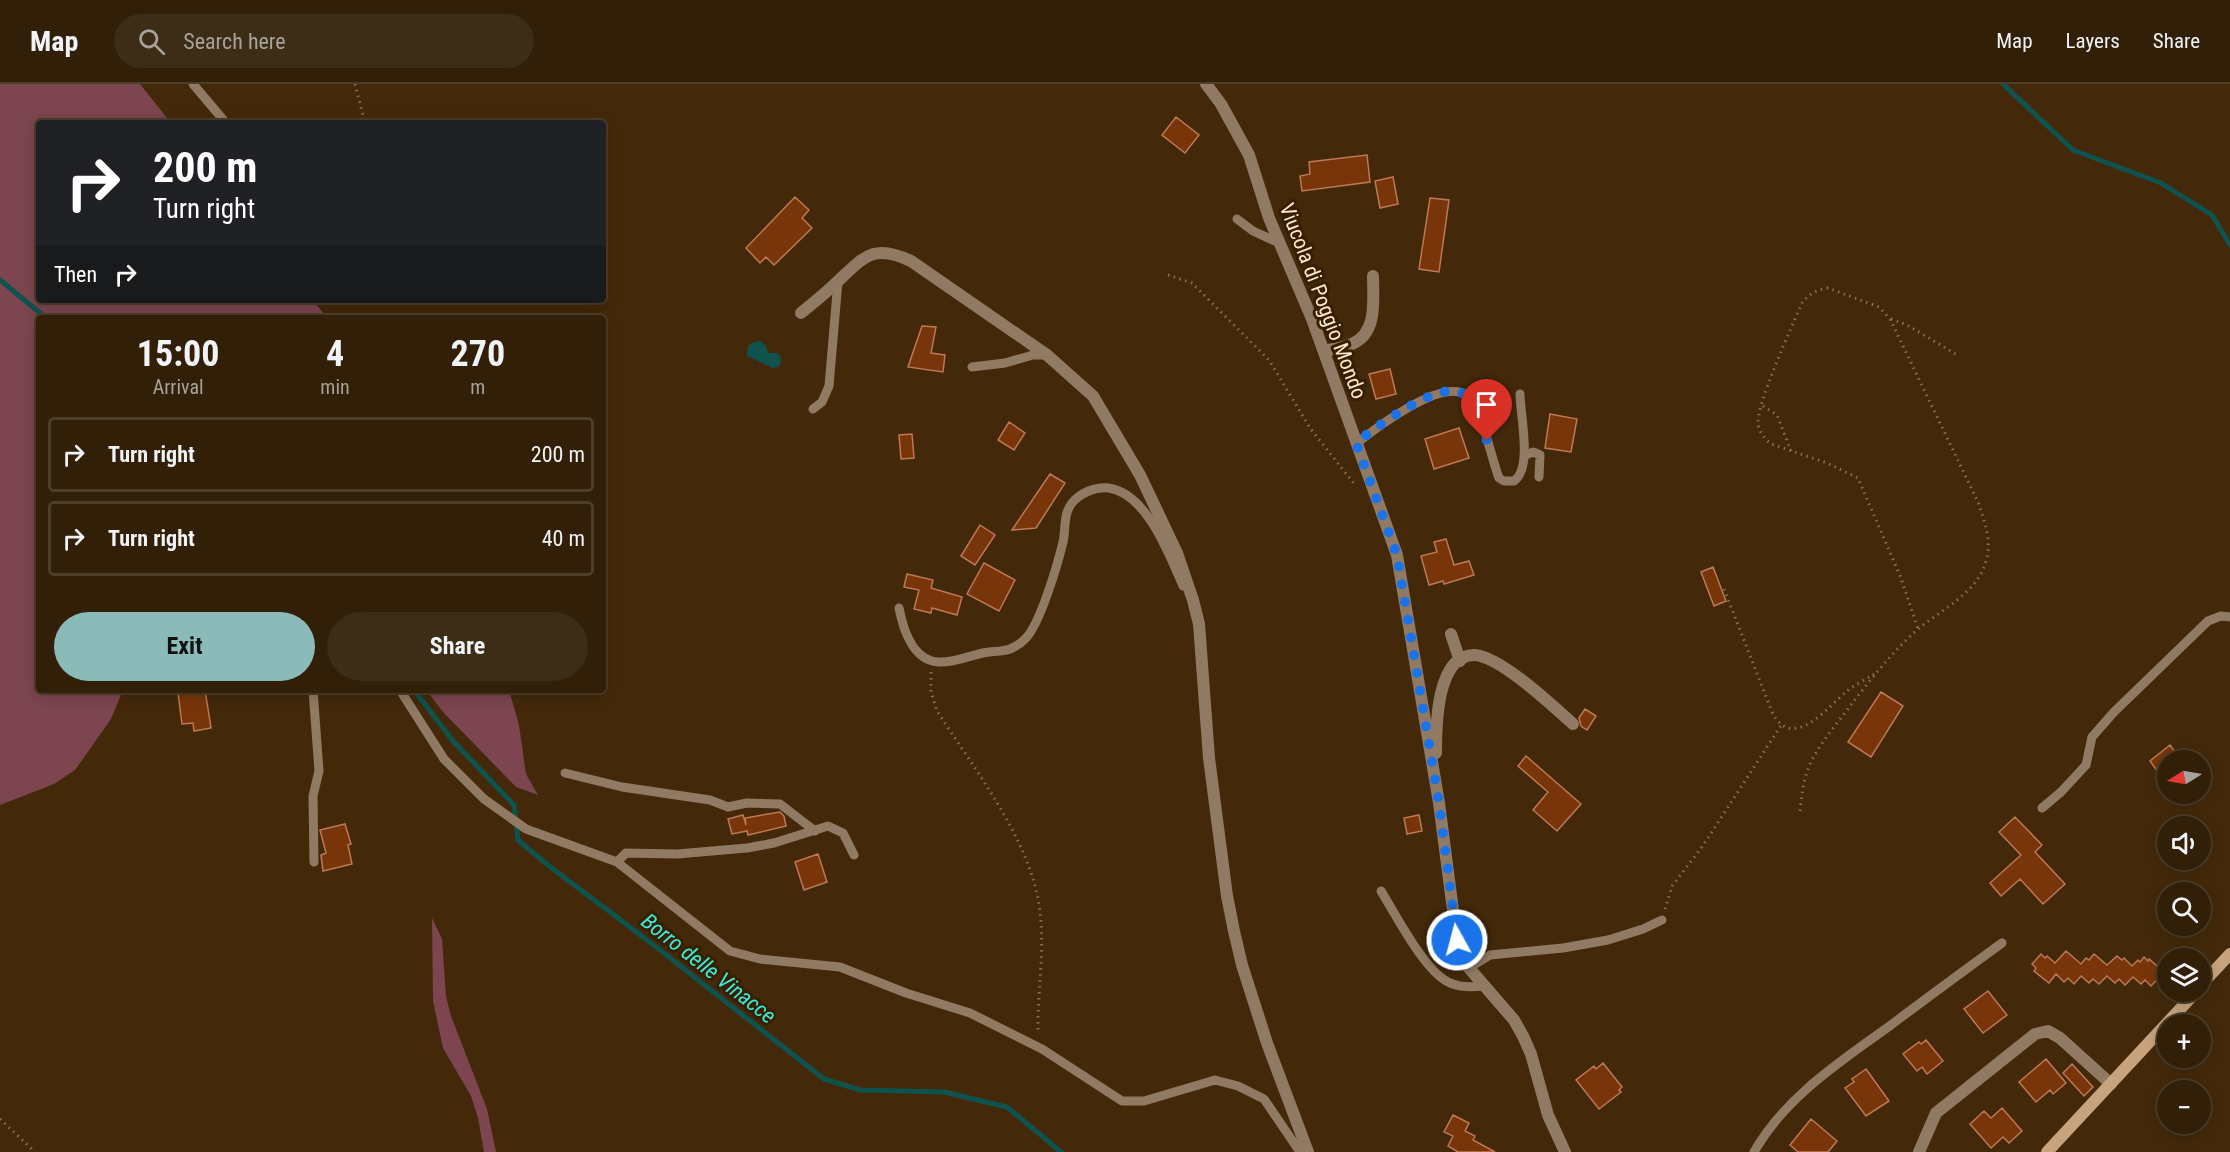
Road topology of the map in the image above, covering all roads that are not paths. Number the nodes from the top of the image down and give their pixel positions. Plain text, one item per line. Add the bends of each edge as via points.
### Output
1 (192, 84) edge
2 (1206, 84) edge
3 (223, 120) edge
4 (1237, 219) dead end
5 (1279, 243) junction
6 (1373, 276) dead end
7 (838, 281) junction
8 (801, 313) dead end
9 (1324, 351) junction
10 (1047, 355) junction
11 (972, 367) dead end
12 (1520, 394) dead end
13 (813, 410) dead end
14 (1356, 443) junction
15 (1524, 456) junction
16 (1539, 477) dead end
17 (899, 608) dead end
18 (2230, 617) edge
19 (1199, 624) junction
20 (1451, 633) dead end
21 (1460, 661) junction
22 (313, 693) edge
23 (402, 693) edge
24 (1572, 724) dead end
25 (565, 773) dead end
26 (1437, 788) junction
27 (2042, 808) dead end
28 (815, 831) junction
29 (854, 855) dead end
30 (314, 862) dead end
31 (617, 862) junction
32 (1382, 891) dead end
33 (1662, 920) road end
34 (2002, 943) dead end
35 (2230, 954) edge
36 (1470, 968) junction
37 (2211, 974) edge
38 (1485, 986) junction
39 (2187, 1002) edge
40 (2111, 1084) junction
41 (1300, 1152) edge
42 (1308, 1152) edge
43 (1565, 1152) edge
44 (1754, 1152) edge
45 (1919, 1152) edge
46 (2047, 1152) edge

1 - 3 lane
2 - 5 street, Viucola di Poggio Mondo via 1249,155
4 - 5 lane
5 - 9 street, Viucola di Poggio Mondo
6 - 9 street via 1370,329 1353,343
7 - 8 street
7 - 10 street via 863,257 882,253 902,257
7 - 13 lane via 829,386 822,402
9 - 14 street, Viucola di Poggio Mondo
10 - 11 lane
10 - 19 street via 1093,396 1140,475 1177,553
12 - 15 lane
14 - 15 lane via 1401,412 1439,393 1452,391 1467,395 1473,404 1499,478 1510,482 1518,479
14 - 26 street, Viucola di Poggio Mondo via 1397,555
15 - 16 lane via 1533,452 1540,455
17 - 19 lane via 913,646 932,662 1010,649 1025,640 1035,625 1071,504 1089,491 1105,487 1124,493 1144,511
18 - 27 lane via 2208,621 2114,712 2092,737 2086,765
19 - 42 street via 1208,746 1227,896 1252,998
20 - 21 street
21 - 24 street via 1477,655 1498,664
21 - 26 street via 1449,674 1440,697
22 - 30 lane via 319,771 314,796
23 - 31 lane via 444,759 484,799 526,829
25 - 28 lane via 622,787 710,800 728,807 780,804
26 - 36 street, Viucola di Poggio Mondo via 1457,940
28 - 29 lane via 828,826 843,832
28 - 31 lane via 747,848 677,854 626,853
31 - 41 lane via 730,951 760,959 840,967 970,1013 1042,1049 1122,1101 1144,1101 1215,1080 1238,1086 1264,1099
32 - 38 lane via 1428,965 1447,982 1464,987
33 - 36 lane via 1608,939 1490,955
34 - 44 lane via 1801,1095 1775,1120
35 - 37 street
36 - 38 street, Viucola di Poggio Mondo
38 - 43 street, Viucola di Poggio Mondo via 1523,1036 1548,1115
39 - 40 street
40 - 45 street via 2060,1038 2048,1031 2035,1034 1936,1113
40 - 46 street

